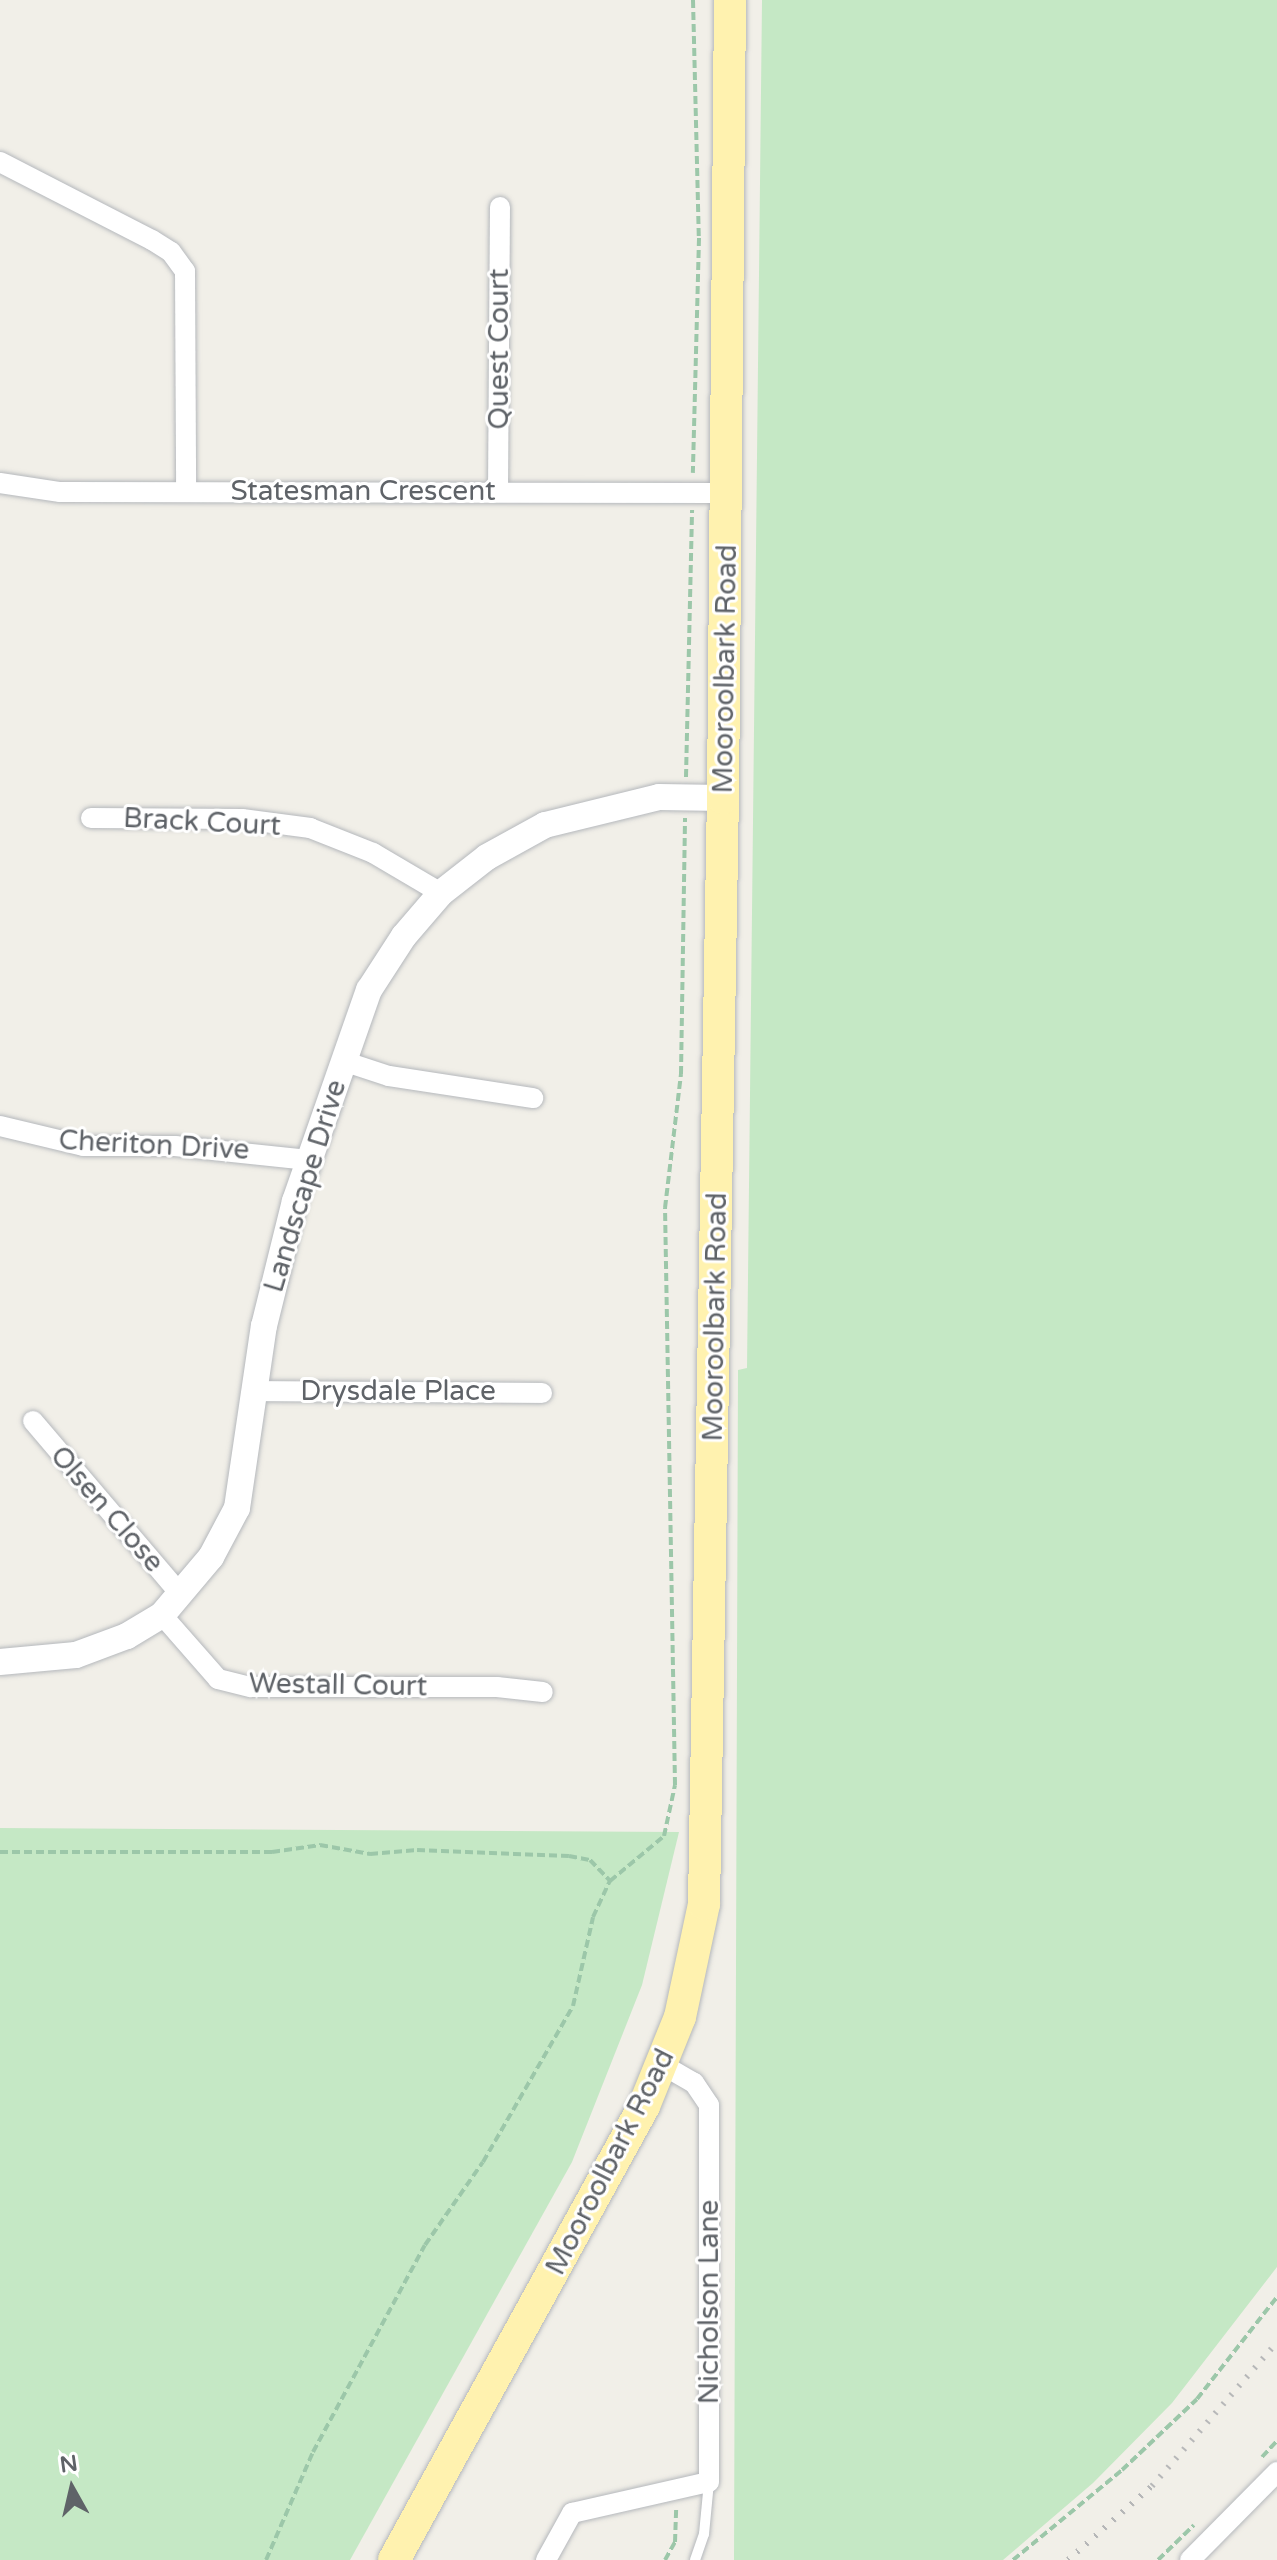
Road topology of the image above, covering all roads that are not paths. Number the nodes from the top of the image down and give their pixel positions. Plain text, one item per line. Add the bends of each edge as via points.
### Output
1 (730, 0) edge
2 (0, 162) edge
3 (500, 207) dead end
4 (0, 483) edge
5 (186, 489) junction
6 (498, 492) junction
7 (727, 493) junction
8 (723, 798) junction
9 (91, 818) dead end
10 (441, 893) junction
11 (343, 1061) junction
12 (533, 1098) dead end
13 (0, 1126) edge
14 (308, 1160) junction
15 (255, 1391) junction
16 (542, 1393) dead end
17 (33, 1421) dead end
18 (181, 1595) junction
19 (162, 1615) junction
20 (0, 1662) edge
21 (543, 1692) dead end
22 (663, 2065) junction
23 (1277, 2472) edge
24 (709, 2482) junction
25 (394, 2560) edge
26 (546, 2560) edge
27 (695, 2560) edge
28 (1190, 2560) edge

1 - 7 main road, Mooroolbark Road
2 - 5 street via 152,240 171,252 185,271
3 - 6 street, Quest Court
4 - 5 street, Statesman Crescent via 60,492
5 - 6 street, Statesman Crescent
6 - 7 street, Statesman Crescent
7 - 8 main road, Mooroolbark Road
8 - 10 street, Landscape Drive via 608,806 545,825 487,857
8 - 22 main road, Mooroolbark Road via 705,1873 693,1968
9 - 10 street, Brack Court via 242,819 310,828 373,853
10 - 11 street, Landscape Drive via 404,936 369,990
11 - 12 street via 389,1076
11 - 14 street, Landscape Drive
13 - 14 street, Cheriton Drive via 83,1146 189,1147
14 - 15 street, Landscape Drive via 277,1271
15 - 16 street, Drysdale Place
15 - 18 street, Landscape Drive via 237,1508 211,1557
17 - 18 street, Olsen Close
18 - 19 street, Landscape Drive
19 - 20 street, Landscape Drive via 127,1636 76,1655
19 - 21 street, Westall Court via 218,1679 251,1687
22 - 24 street, Nicholson Lane via 694,2083 709,2105
22 - 25 main road, Mooroolbark Road via 604,2182
23 - 28 street
24 - 26 street via 572,2513
24 - 27 lane, Nicholson Lane via 704,2534

